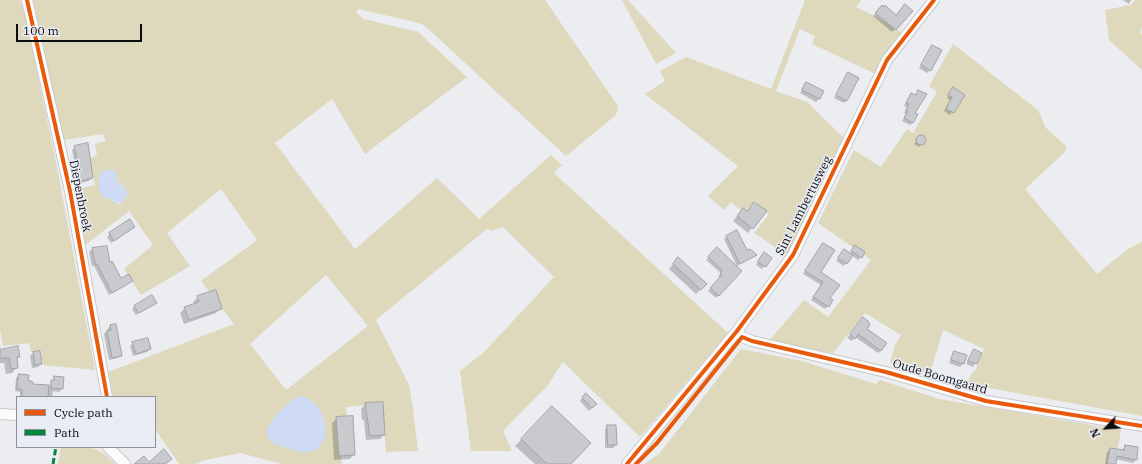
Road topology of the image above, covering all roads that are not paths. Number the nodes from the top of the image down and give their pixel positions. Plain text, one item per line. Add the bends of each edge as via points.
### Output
1 (27, 0) edge
2 (934, 0) edge
3 (737, 331) junction
4 (107, 396) edge
5 (0, 414) edge
6 (16, 415) edge
7 (1142, 426) edge
8 (110, 448) edge
9 (125, 464) edge
10 (627, 464) edge

1 - 4 street, Diepenbroek via 70,191
2 - 3 street, Sint Lambertusweg via 887,60 792,255
3 - 7 street, Oude Boomgaard via 742,337 752,341 886,372 986,400
3 - 10 street, Sint Lambertusweg
5 - 6 street
8 - 9 street

